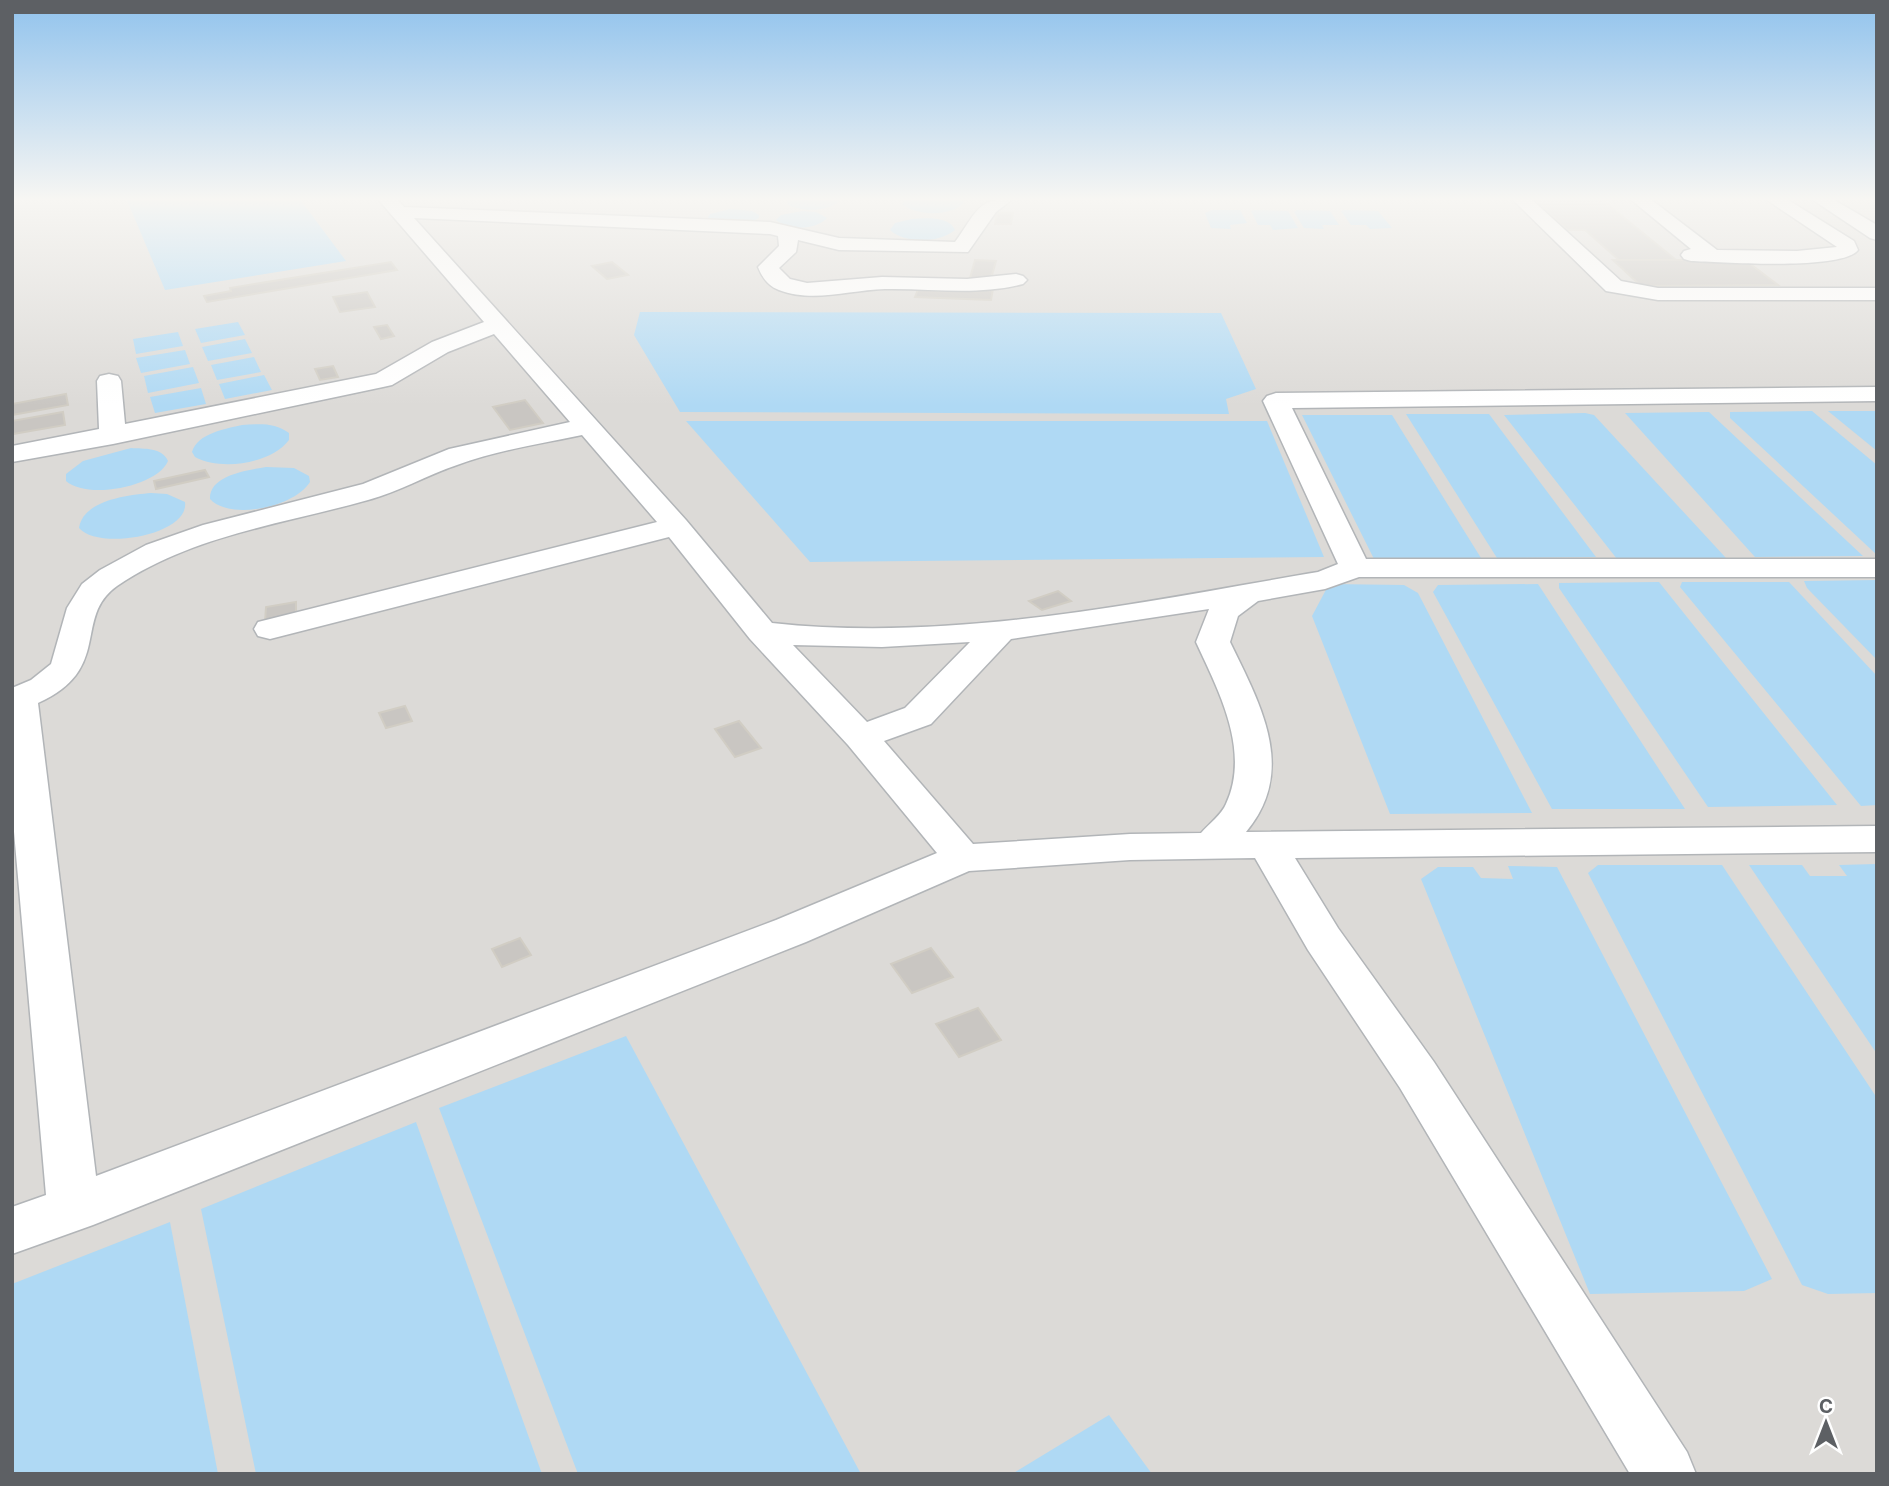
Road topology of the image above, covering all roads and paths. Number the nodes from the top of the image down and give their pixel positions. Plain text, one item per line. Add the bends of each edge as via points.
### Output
1 (448, 267) edge
2 (768, 267) edge
3 (1594, 267) edge
4 (1826, 267) edge
5 (1016, 279) dead end
6 (1870, 294) edge
7 (499, 324) junction
8 (109, 380) dead end
9 (1877, 394) edge
10 (589, 426) junction
11 (113, 436) junction
12 (12, 454) edge
13 (677, 526) junction
14 (1354, 568) junction
15 (1877, 568) edge
16 (1248, 593) junction
17 (271, 629) dead end
18 (1001, 630) junction
19 (762, 632) junction
20 (16, 698) edge
21 (861, 737) junction
22 (1877, 839) edge
23 (1267, 845) junction
24 (1212, 846) junction
25 (964, 858) junction
26 (74, 1209) junction
27 (12, 1231) edge
28 (1665, 1474) edge

1 - 7 lane
2 - 5 lane via 780,283 820,290 885,283 996,285
3 - 6 lane via 1614,286 1658,294
4 - 6 lane
7 - 10 lane
7 - 11 lane via 440,347 383,380
8 - 11 lane
9 - 14 lane via 1276,401
10 - 13 lane
10 - 20 lane via 460,455 364,493 188,540 134,563 93,590 78,621 66,670 43,690
11 - 12 lane
13 - 17 lane
13 - 19 lane
14 - 15 lane
14 - 16 lane via 1325,580
16 - 18 lane
16 - 24 lane via 1223,612 1213,642 1242,703 1252,738 1252,775 1245,808
18 - 19 lane via 869,639
18 - 21 lane via 918,716
19 - 21 lane
20 - 26 lane
21 - 25 lane
22 - 23 lane
23 - 24 lane
23 - 28 lane via 1322,939 1417,1075
24 - 25 lane
25 - 26 lane via 791,931
26 - 27 lane

